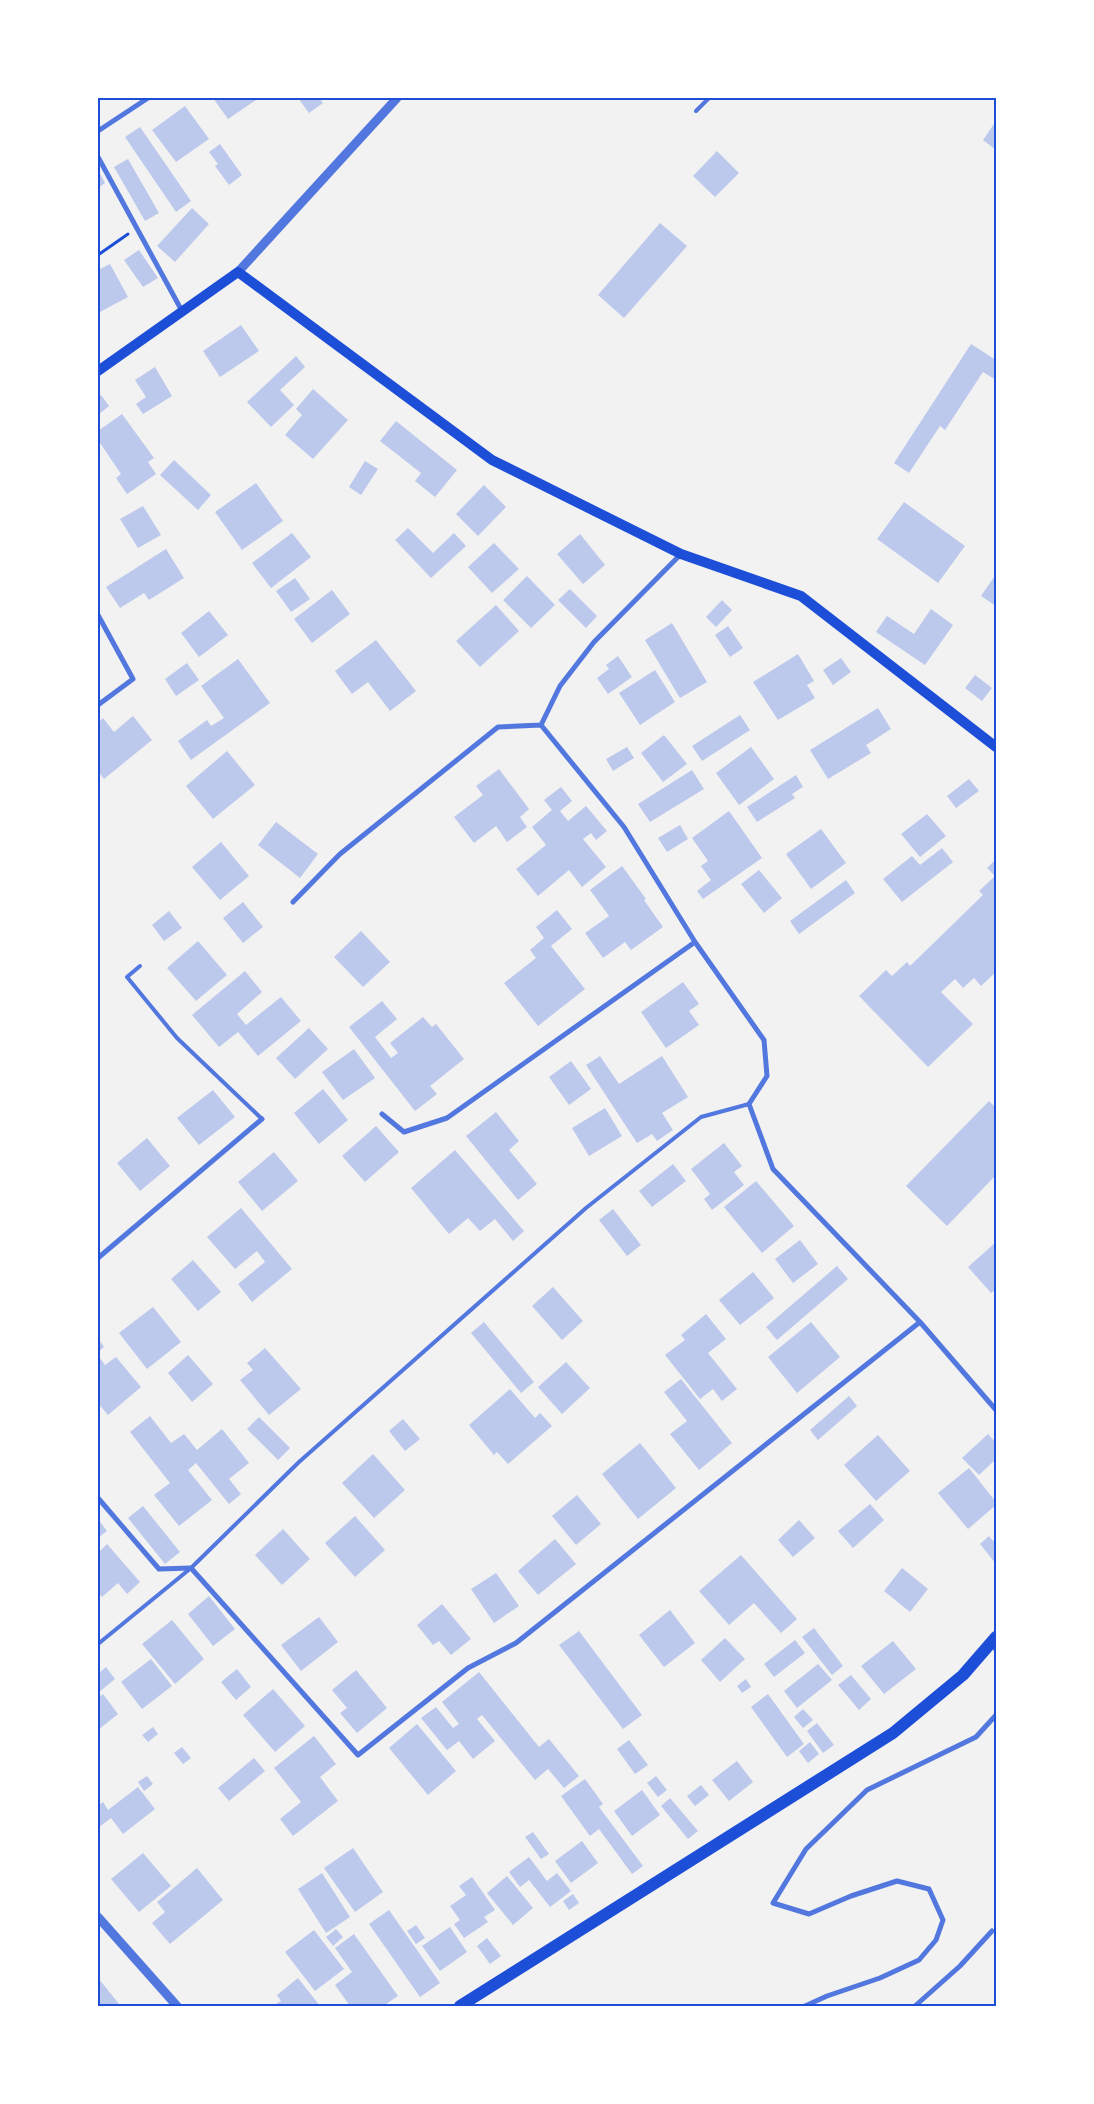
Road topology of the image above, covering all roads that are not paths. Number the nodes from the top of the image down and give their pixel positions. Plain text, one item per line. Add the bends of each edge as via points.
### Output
1 (148, 98) edge
2 (397, 98) edge
3 (709, 98) edge
4 (696, 111) dead end
5 (98, 130) edge
6 (98, 157) edge
7 (238, 272) junction
8 (182, 311) junction
9 (98, 371) edge
10 (680, 554) junction
11 (98, 614) edge
12 (98, 705) edge
13 (541, 726) junction
14 (996, 747) edge
15 (293, 902) dead end
16 (696, 942) junction
17 (140, 966) dead end
18 (749, 1104) junction
19 (382, 1114) dead end
20 (262, 1119) joint
21 (98, 1258) edge
22 (920, 1322) junction
23 (996, 1410) edge
24 (98, 1498) edge
25 (191, 1568) junction
26 (995, 1642) edge
27 (98, 1644) edge
28 (996, 1715) edge
29 (98, 1917) edge
30 (992, 1931) dead end
31 (177, 2006) edge
32 (460, 2006) edge
33 (805, 2006) edge
34 (915, 2006) edge

1 - 5 street
2 - 7 street
3 - 4 lane
6 - 8 street
7 - 8 main road
7 - 10 main road via 492,460
8 - 9 main road
10 - 13 street via 594,642 560,686
10 - 14 main road via 801,596
11 - 12 street via 133,679
13 - 15 street via 498,727 340,854
13 - 16 street via 624,827
16 - 18 street via 764,1040 766,1076
16 - 19 street via 447,1118 404,1132
17 - 20 lane via 127,977 177,1038
18 - 22 street via 774,1169
18 - 25 lane via 702,1117 586,1208 299,1462
20 - 21 street
22 - 23 street
22 - 25 street via 516,1642 468,1668 358,1755
24 - 25 street via 159,1569
25 - 27 lane
26 - 32 main road via 963,1675 894,1733
28 - 33 street via 976,1737 867,1790 806,1849 773,1903 809,1914 898,1881 929,1889 943,1920 936,1940 919,1960
29 - 31 street
30 - 34 street via 960,1966

